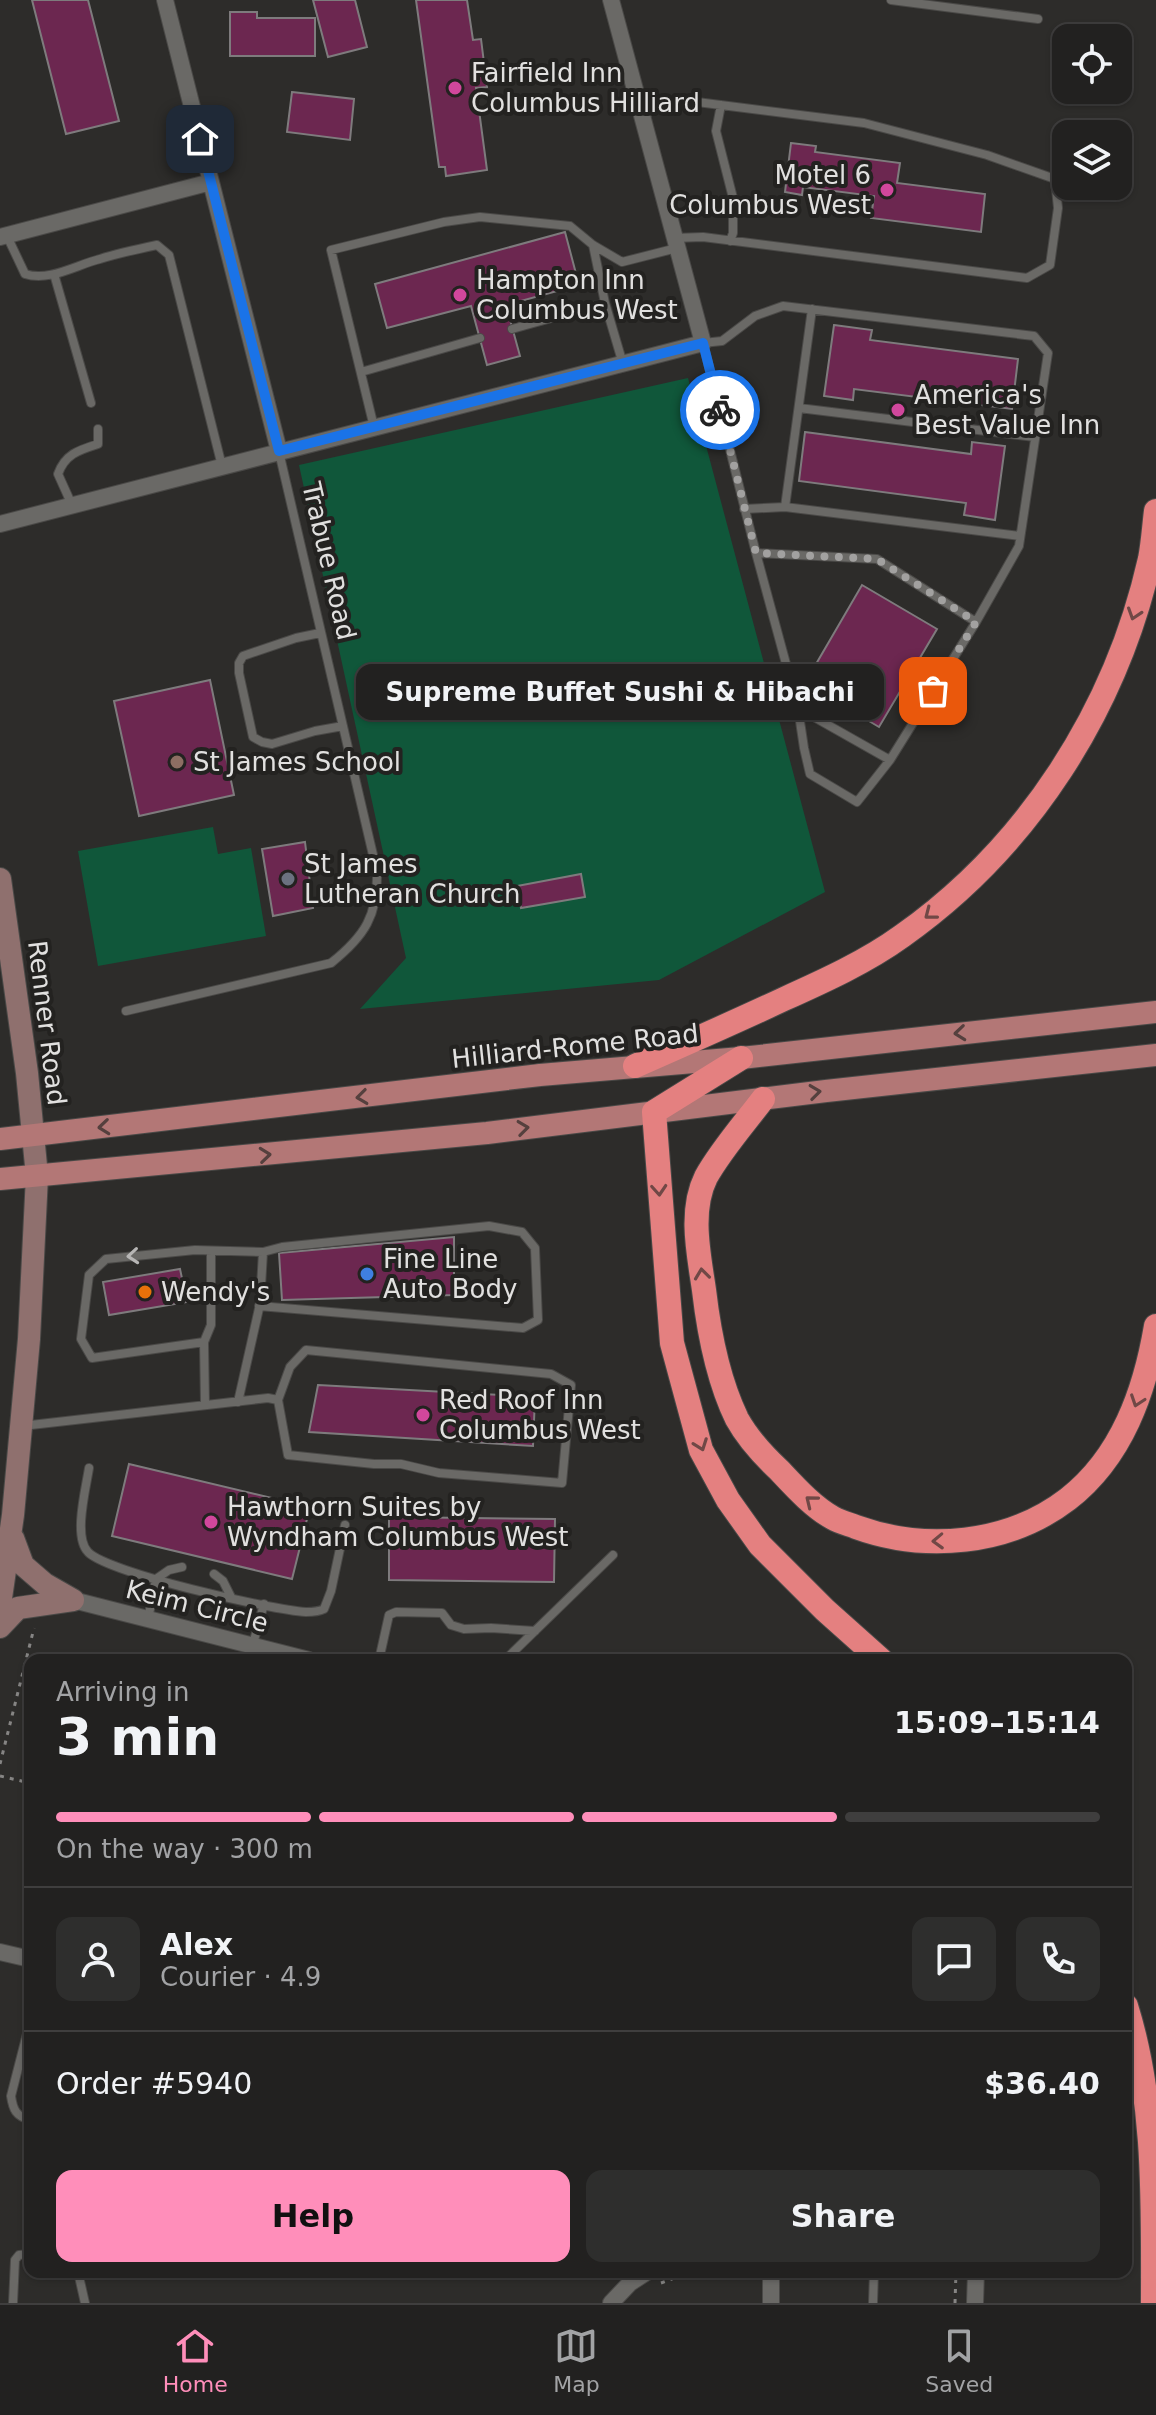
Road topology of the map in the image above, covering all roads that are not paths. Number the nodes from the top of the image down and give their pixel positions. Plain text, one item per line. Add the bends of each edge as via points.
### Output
1 (611, 0) edge
2 (891, 0) edge
3 (170, 1) edge
4 (902, 1) edge
5 (1038, 19) dead end
6 (721, 105) junction
7 (642, 117) junction
8 (211, 182) junction
9 (4, 237) edge
10 (730, 241) junction
11 (676, 243) junction
12 (593, 245) junction
13 (54, 274) junction
14 (605, 303) junction
15 (812, 309) junction
16 (512, 329) dead end
17 (480, 338) dead end
18 (703, 343) junction
19 (623, 364) junction
20 (361, 372) junction
21 (91, 403) dead end
22 (799, 408) junction
23 (374, 427) junction
24 (98, 429) dead end
25 (1035, 437) junction
26 (279, 451) junction
27 (222, 466) junction
28 (72, 505) junction
29 (785, 507) junction
30 (744, 509) junction
31 (1156, 511) edge
32 (0, 524) edge
33 (1020, 536) junction
34 (756, 553) junction
35 (976, 622) junction
36 (320, 633) junction
37 (798, 708) junction
38 (343, 726) junction
39 (890, 760) junction
40 (0, 879) edge
41 (5, 950) edge
42 (126, 1011) dead end
43 (1156, 1012) edge
44 (1156, 1055) edge
45 (741, 1058) junction
46 (635, 1066) junction
47 (763, 1099) junction
48 (654, 1112) junction
49 (33, 1135) junction
50 (0, 1139) edge
51 (37, 1176) junction
52 (0, 1179) edge
53 (211, 1251) junction
54 (263, 1252) junction
55 (259, 1306) junction
56 (1156, 1326) edge
57 (204, 1342) junction
58 (278, 1400) junction
59 (238, 1402) junction
60 (205, 1405) junction
61 (22, 1426) junction
62 (89, 1468) dead end
63 (345, 1525) dead end
64 (11, 1533) junction
65 (613, 1555) dead end
66 (182, 1567) dead end
67 (214, 1574) dead end
68 (156, 1579) junction
69 (231, 1597) junction
70 (73, 1600) junction
71 (264, 1604) junction
72 (0, 1605) edge
73 (148, 1619) junction
74 (0, 1627) edge
75 (535, 1631) junction
76 (253, 1644) junction
77 (288, 1654) edge
78 (380, 1654) edge
79 (511, 1654) edge
80 (874, 1654) edge
81 (0, 1952) edge
82 (24, 1958) edge
83 (1132, 2033) edge
84 (24, 2045) edge
85 (24, 2118) edge
86 (24, 2255) edge
87 (79, 2278) edge
88 (652, 2278) edge
89 (771, 2278) edge
90 (874, 2278) edge
91 (976, 2278) edge
92 (13, 2303) edge
93 (85, 2303) edge
94 (611, 2303) edge
95 (771, 2303) edge
96 (873, 2303) edge
97 (975, 2303) edge
98 (1153, 2303) edge

1 - 7 street
2 - 4 lane
3 - 8 street, Trabue Road
4 - 5 lane
6 - 7 lane via 673,103
6 - 10 lane via 716,131 733,198
6 - 10 lane via 864,123 987,155 1055,179 1058,208 1050,265 1027,278
7 - 11 street
8 - 9 street
8 - 26 street, Trabue Road
9 - 13 lane via 25,274
10 - 11 lane via 703,237
11 - 12 lane via 622,262
11 - 18 street
12 - 14 lane
12 - 20 lane via 570,226 480,217 331,250
13 - 21 lane
13 - 27 lane via 157,245 169,255
14 - 16 lane
14 - 19 lane
15 - 18 lane via 783,306 755,316 722,341
15 - 22 lane
15 - 25 lane via 1034,336 1048,353
17 - 20 lane
18 - 19 street
18 - 30 lane
19 - 23 street
20 - 23 lane
22 - 25 lane
22 - 29 lane
23 - 26 street
24 - 28 lane via 98,444 62,461 58,474
25 - 33 lane
26 - 27 street
26 - 36 lane, Trabue Road
27 - 28 street
28 - 32 street
29 - 30 lane
29 - 33 lane
30 - 34 lane
31 -> 46 highway via 1150,557 1115,667 1049,790 989,863 901,937 846,969
33 - 35 lane
34 - 35 lane via 877,559
34 - 37 lane
35 - 39 lane
36 - 38 lane, Trabue Road
36 - 38 lane via 243,656 239,673 253,737 272,744
37 - 39 lane
37 - 39 lane via 810,774 857,802
38 - 42 lane, Trabue Road via 377,872 378,894 370,921 353,946 331,963
40 - 41 main road, Renner Road
41 - 49 main road, Renner Road
43 -> 45 main road, Hilliard-Rome Road
47 -> 44 main road
45 - 46 main road, Hilliard-Rome Road
45 - 48 highway
46 -> 49 main road, Hilliard-Rome Road
47 - 48 main road
56 -> 47 highway via 1137,1404 1119,1441 1069,1498 1038,1518 998,1534 919,1542 832,1518 798,1490 738,1421 707,1314 698,1208 706,1179
51 -> 48 main road
48 -> 80 highway via 672,1343 701,1450 760,1545
49 - 50 main road, Hilliard-Rome Road
49 - 51 main road, Renner Road
51 - 52 main road
51 - 61 main road, Renner Road
53 - 54 lane
53 - 57 lane via 211,1325
53 -> 57 lane via 106,1259 89,1275 81,1339 92,1358
54 - 55 lane
54 - 55 lane via 489,1226 522,1232 535,1248 538,1320 523,1328
55 - 59 lane
57 - 60 lane
58 - 58 lane via 288,1455 562,1483 571,1385 551,1374 306,1350 290,1367
58 - 59 lane
59 - 60 lane
60 - 61 lane
61 - 64 main road, Renner Road via 14,1454
62 - 68 lane via 80,1527 86,1551
63 - 71 lane via 324,1609 305,1612
64 - 70 main road via 23,1565
64 - 72 main road, Renner Road
65 - 75 lane
66 - 68 lane
67 - 69 lane
68 - 69 lane
68 - 73 lane
69 - 71 lane
70 - 73 street, Keim Circle
70 - 74 main road via 18,1608
71 - 76 lane
73 - 76 street, Keim Circle
75 - 78 lane via 464,1629 451,1625 442,1613 396,1612 389,1615
75 - 79 lane
76 - 77 street, Keim Circle
81 - 82 street
83 - 98 highway via 1153,2159
84 - 85 lane via 11,2096 12,2107
86 - 92 lane via 15,2260
87 - 93 lane
88 - 94 street via 630,2283
89 - 95 street
90 - 96 lane
91 - 97 street

